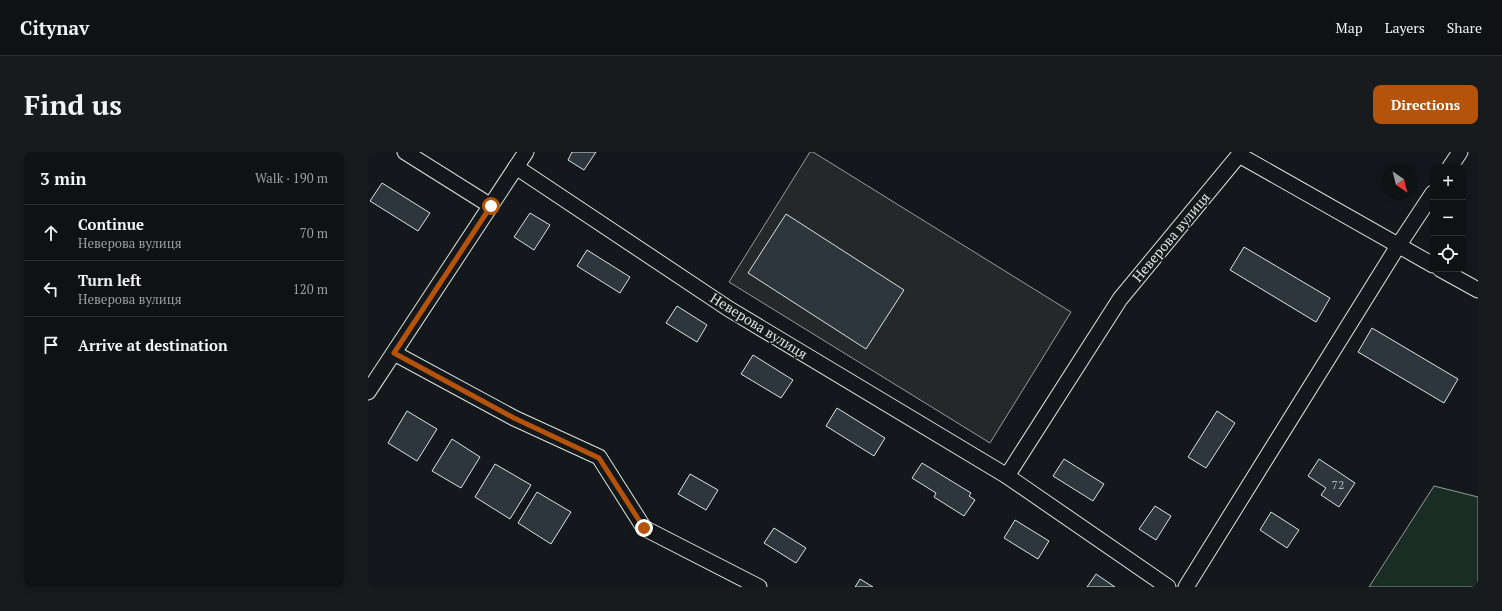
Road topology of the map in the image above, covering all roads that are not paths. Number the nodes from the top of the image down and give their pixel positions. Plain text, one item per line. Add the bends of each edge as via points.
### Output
1 (404, 152) edge
2 (526, 152) edge
3 (1460, 152) edge
4 (1238, 153) edge
5 (1452, 164) edge
6 (516, 168) junction
7 (1430, 198) edge
8 (491, 206) junction
9 (1398, 246) junction
10 (1430, 263) edge
11 (1445, 272) edge
12 (1478, 290) edge
13 (394, 353) junction
14 (368, 392) edge
15 (1007, 476) junction
16 (759, 587) edge
17 (1168, 587) edge
18 (1186, 587) edge

1 - 8 street
2 - 6 street
3 - 5 street
4 - 9 street, Неверова вулиця
4 - 15 street, Неверова вулиця via 1120,299
6 - 8 street
6 - 15 street, Неверова вулиця via 729,309
7 - 9 street
8 - 13 street
9 - 10 street, Неверова вулиця
9 - 18 street
11 - 12 street
13 - 14 street
13 - 16 street via 514,418 599,458 644,528
15 - 17 street, Неверова вулиця

